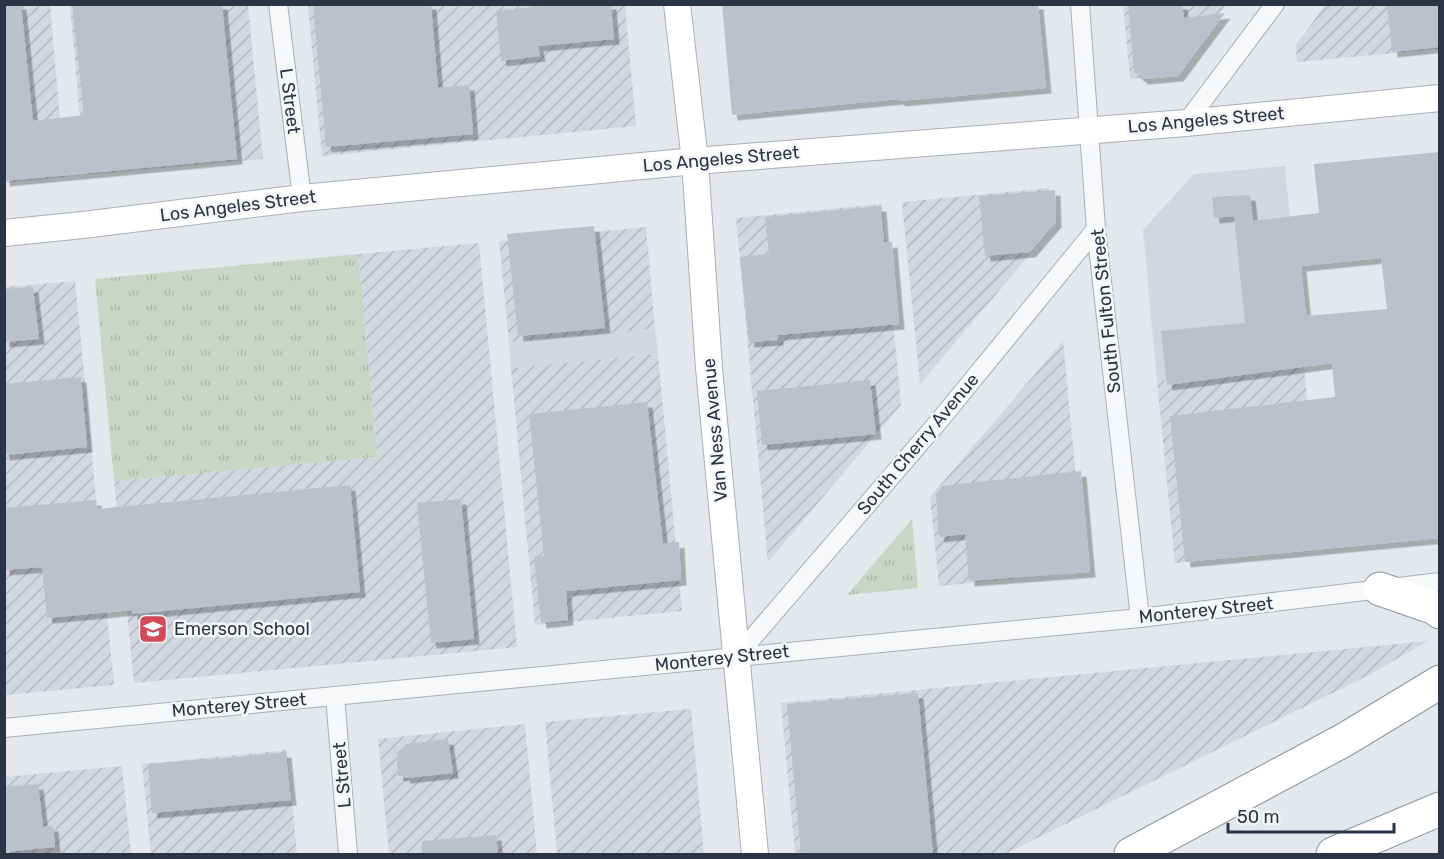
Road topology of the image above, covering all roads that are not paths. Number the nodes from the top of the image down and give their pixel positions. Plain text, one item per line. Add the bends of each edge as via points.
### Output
1 (278, 4) edge
2 (677, 4) edge
3 (1080, 4) edge
4 (1275, 4) edge
5 (1440, 98) edge
6 (1185, 123) junction
7 (1089, 131) junction
8 (695, 161) junction
9 (302, 198) junction
10 (1096, 229) junction
11 (4, 232) edge
12 (1440, 582) edge
13 (1380, 589) junction
14 (1440, 612) edge
15 (1140, 618) junction
16 (736, 657) junction
17 (1440, 682) edge
18 (335, 696) junction
19 (4, 728) edge
20 (1440, 809) edge
21 (348, 855) edge
22 (755, 855) edge
23 (1131, 855) edge
24 (1333, 855) edge

1 - 9 street, L Street
2 - 8 street, Van Ness Avenue
3 - 7 street, South Fulton Street
4 - 6 street
5 - 6 street, Los Angeles Street
6 - 7 street, Los Angeles Street
7 - 8 street, Los Angeles Street
7 - 10 street, South Fulton Street
8 - 9 street, Los Angeles Street
8 - 16 street, Van Ness Avenue via 709,368
9 - 11 street, Los Angeles Street
10 - 15 street, South Fulton Street
10 - 16 street, South Cherry Avenue via 939,421
12 - 13 street, Monterey Street
13 - 14 highway
13 - 15 street, Monterey Street
15 - 16 street, Monterey Street
16 - 18 street, Monterey Street
16 - 22 street, Van Ness Avenue
17 - 23 highway via 1344,740
18 - 19 street, Monterey Street
18 - 21 street, L Street
20 - 24 highway

